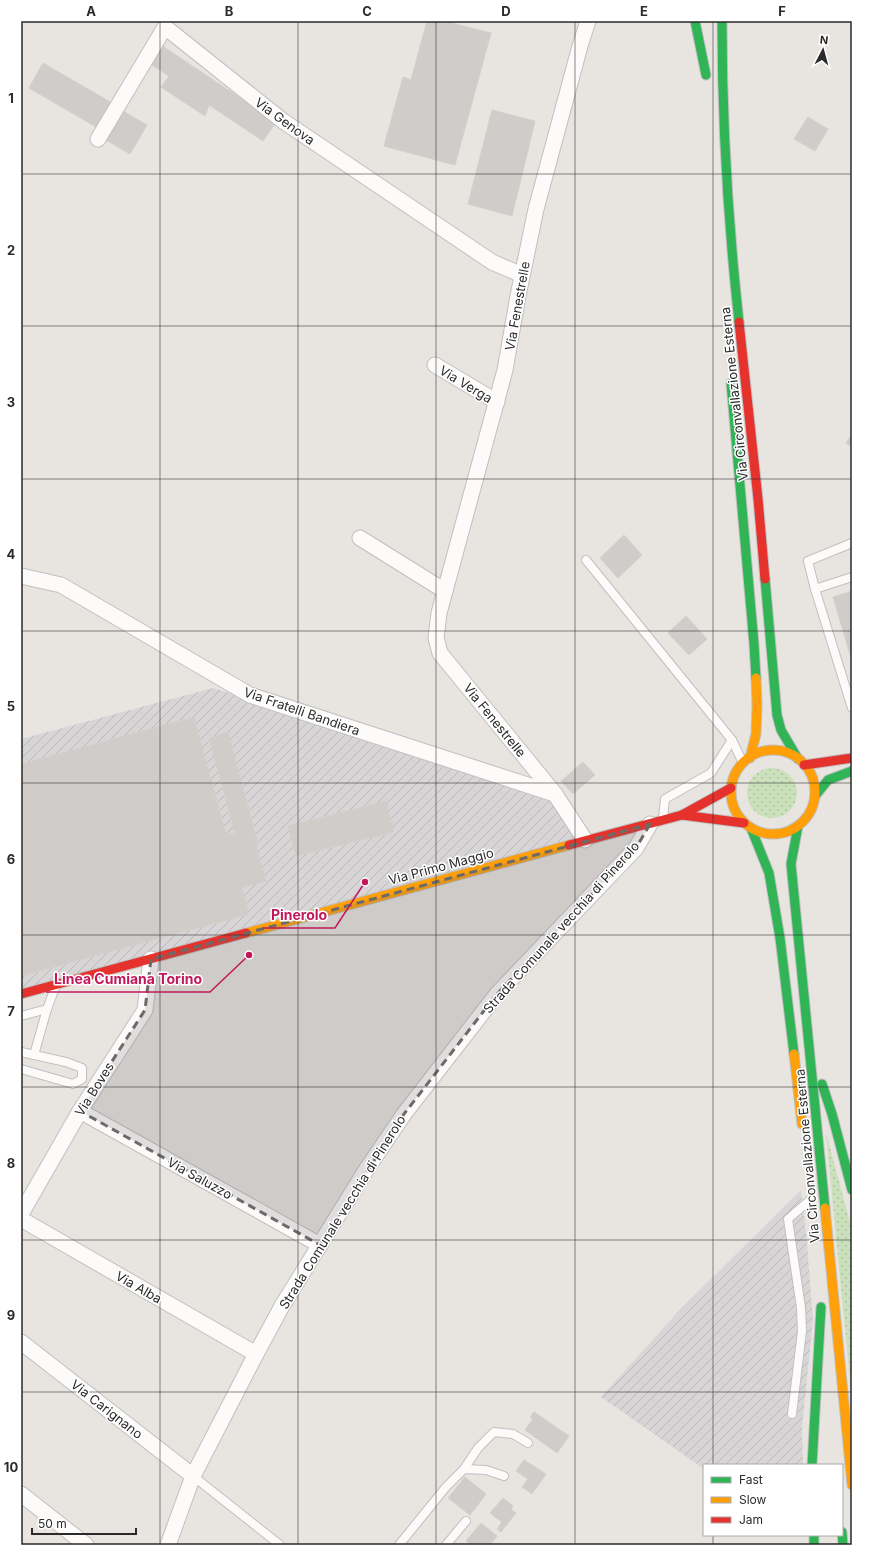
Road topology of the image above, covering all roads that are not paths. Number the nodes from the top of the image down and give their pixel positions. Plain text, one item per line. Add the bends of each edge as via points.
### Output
1 (588, 21) edge
2 (695, 21) edge
3 (722, 21) edge
4 (707, 29) dead end
5 (98, 139) dead end
6 (522, 275) junction
7 (435, 365) dead end
8 (730, 376) dead end
9 (496, 402) junction
10 (360, 538) dead end
11 (852, 543) edge
12 (586, 560) dead end
13 (21, 576) edge
14 (852, 577) edge
15 (815, 590) junction
16 (445, 591) junction
17 (852, 708) edge
18 (732, 740) junction
19 (852, 758) edge
20 (746, 760) junction
21 (801, 762) junction
22 (852, 771) edge
23 (731, 788) junction
24 (555, 794) junction
25 (814, 796) junction
26 (682, 815) junction
27 (656, 822) junction
28 (748, 826) junction
29 (798, 826) junction
30 (585, 840) junction
31 (151, 959) junction
32 (57, 984) junction
33 (21, 994) edge
34 (47, 1009) junction
35 (21, 1016) edge
36 (810, 1050) junction
37 (21, 1052) edge
38 (34, 1056) junction
39 (21, 1069) edge
40 (80, 1111) junction
41 (804, 1136) dead end
42 (809, 1190) dead end
43 (852, 1190) edge
44 (810, 1204) joint
45 (21, 1214) edge
46 (21, 1219) edge
47 (320, 1245) junction
48 (21, 1342) edge
49 (256, 1354) junction
50 (827, 1370) dead end
51 (792, 1414) dead end
52 (528, 1443) dead end
53 (812, 1464) edge
54 (464, 1469) junction
55 (193, 1476) junction
56 (504, 1476) dead end
57 (852, 1485) edge
58 (21, 1494) edge
59 (466, 1521) dead end
60 (86, 1545) edge
61 (168, 1545) edge
62 (280, 1545) edge
63 (399, 1545) edge
64 (446, 1545) edge

1 - 6 street, Via Fenestrelle via 536,209
2 - 4 main road via 706,79
3 - 21 main road, Via Circonvallazione Esterna via 720,76 725,167 741,345 759,501 769,642 777,716 782,731
5 - 6 street, Via Genova via 165,27 283,121 492,262
6 - 9 street, Via Fenestrelle via 505,370
7 - 9 street, Via Verga
8 - 20 main road, Via Circonvallazione Esterna via 758,705 756,734
9 - 16 street, Via Fenestrelle
10 - 16 street
11 - 15 lane via 808,561
12 - 18 lane
13 - 24 street, Via Fratelli Bandiera via 61,585 250,696
14 - 15 lane
15 - 17 lane
16 - 24 street, Via Fenestrelle via 438,613 436,638 440,653
18 - 20 lane
18 - 27 lane via 711,773 665,798
19 - 21 main road
20 - 21 main road via 758,753 772,751 783,752
20 - 23 main road via 735,774
21 - 25 main road via 813,781
22 - 25 main road via 828,780
23 - 26 main road, Via Primo Maggio
23 - 28 main road via 732,804 737,815
24 - 30 street, Via Fenestrelle
25 - 29 main road via 812,808
26 - 27 main road, Via Primo Maggio
26 - 28 main road, Via Primo Maggio
27 - 30 main road, Via Primo Maggio
27 - 47 street, Strada Comunale vecchia di Pinerolo via 636,848 497,994 404,1114
28 - 29 main road via 773,834 784,833
28 - 41 main road, Via Circonvallazione Esterna via 769,873 781,945
29 - 36 main road, Via Circonvallazione Esterna via 791,864
30 - 31 main road, Via Primo Maggio
31 - 32 main road, Via Primo Maggio
31 - 40 street, Via Boves via 144,1010
32 - 33 main road, Via Primo Maggio
32 - 34 lane
34 - 35 lane
34 - 38 lane
36 - 43 main road via 832,1114
36 - 57 main road, Via Circonvallazione Esterna
37 - 38 lane
38 - 39 lane via 82,1068 82,1079 73,1084
40 - 45 street, Via Boves
40 - 47 street, Via Saluzzo
42 - 44 main road, Via Circonvallazione Esterna
44 - 51 lane, Via Circonvallazione Esterna via 788,1219 802,1316
46 - 49 street, Via Alba
47 - 49 street, Strada Comunale vecchia di Pinerolo
48 - 55 street, Via Carignano
49 - 55 street, Strada Comunale vecchia di Pinerolo
50 - 53 main road via 821,1303
52 - 54 lane via 513,1434 494,1432 478,1448
54 - 56 lane via 486,1470
54 - 63 lane
55 - 61 street, Strada Comunale vecchia di Pinerolo
55 - 62 lane
58 - 60 street
59 - 64 lane

